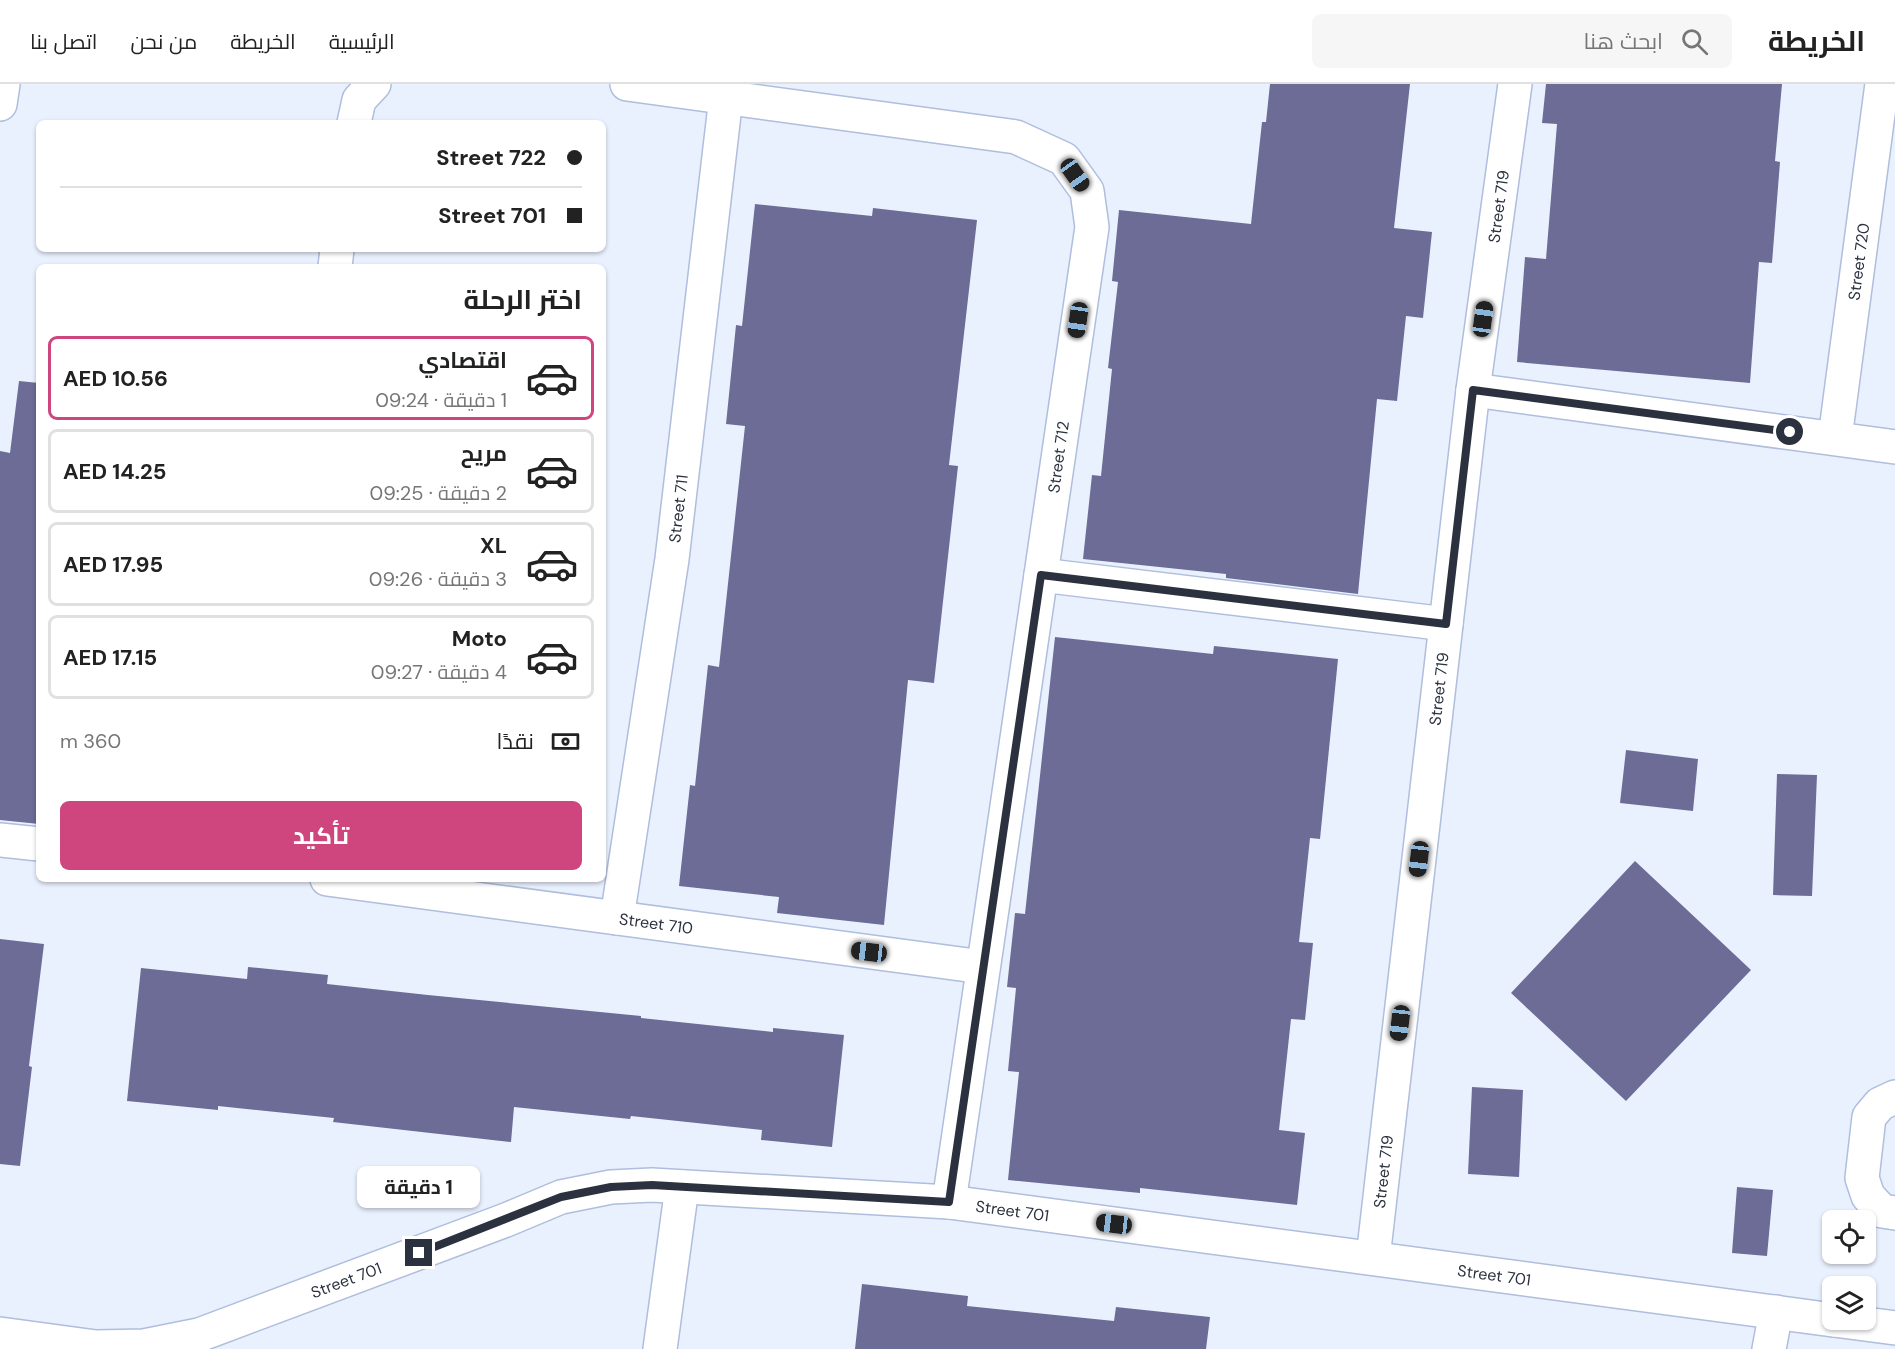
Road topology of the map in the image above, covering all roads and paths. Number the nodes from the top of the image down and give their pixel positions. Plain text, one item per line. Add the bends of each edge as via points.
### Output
1 (3, 84) edge
2 (375, 84) edge
3 (627, 84) edge
4 (1515, 84) edge
5 (1882, 84) edge
6 (726, 97) junction
7 (0, 104) edge
8 (355, 120) edge
9 (1473, 390) junction
10 (1835, 438) junction
11 (1895, 447) edge
12 (1041, 575) junction
13 (1446, 624) junction
14 (0, 840) edge
15 (36, 844) edge
16 (349, 882) edge
17 (617, 918) junction
18 (983, 967) junction
19 (1895, 1097) edge
20 (682, 1187) junction
21 (949, 1202) junction
22 (1895, 1213) edge
23 (1373, 1258) junction
24 (1776, 1312) junction
25 (1822, 1318) edge
26 (1876, 1326) edge
27 (1895, 1328) edge
28 (0, 1334) edge
29 (660, 1349) edge
30 (1769, 1349) edge

1 - 7 street
2 - 8 street via 359,100
3 - 6 street, Street 712
4 - 9 street, Street 719
5 - 10 street, Street 720
6 - 12 street, Street 712 via 1016,137 1064,159 1087,191 1092,227
6 - 17 street, Street 711 via 672,559
9 - 10 street
9 - 13 street, Street 719
10 - 11 street
12 - 13 street
12 - 18 street, Street 712
13 - 23 street, Street 719
14 - 15 street
16 - 17 street, Street 710
17 - 18 street, Street 710
18 - 21 street, Street 712
19 - 22 street via 1880,1104 1869,1117 1862,1178 1875,1204 1882,1211
20 - 21 street, Street 701
20 - 28 street, Street 701 via 611,1187 561,1197 199,1335 144,1346 96,1347
20 - 29 street
21 - 23 street, Street 701
23 - 24 street, Street 701
24 - 25 street, Street 701
24 - 30 street
26 - 27 street, Street 701

